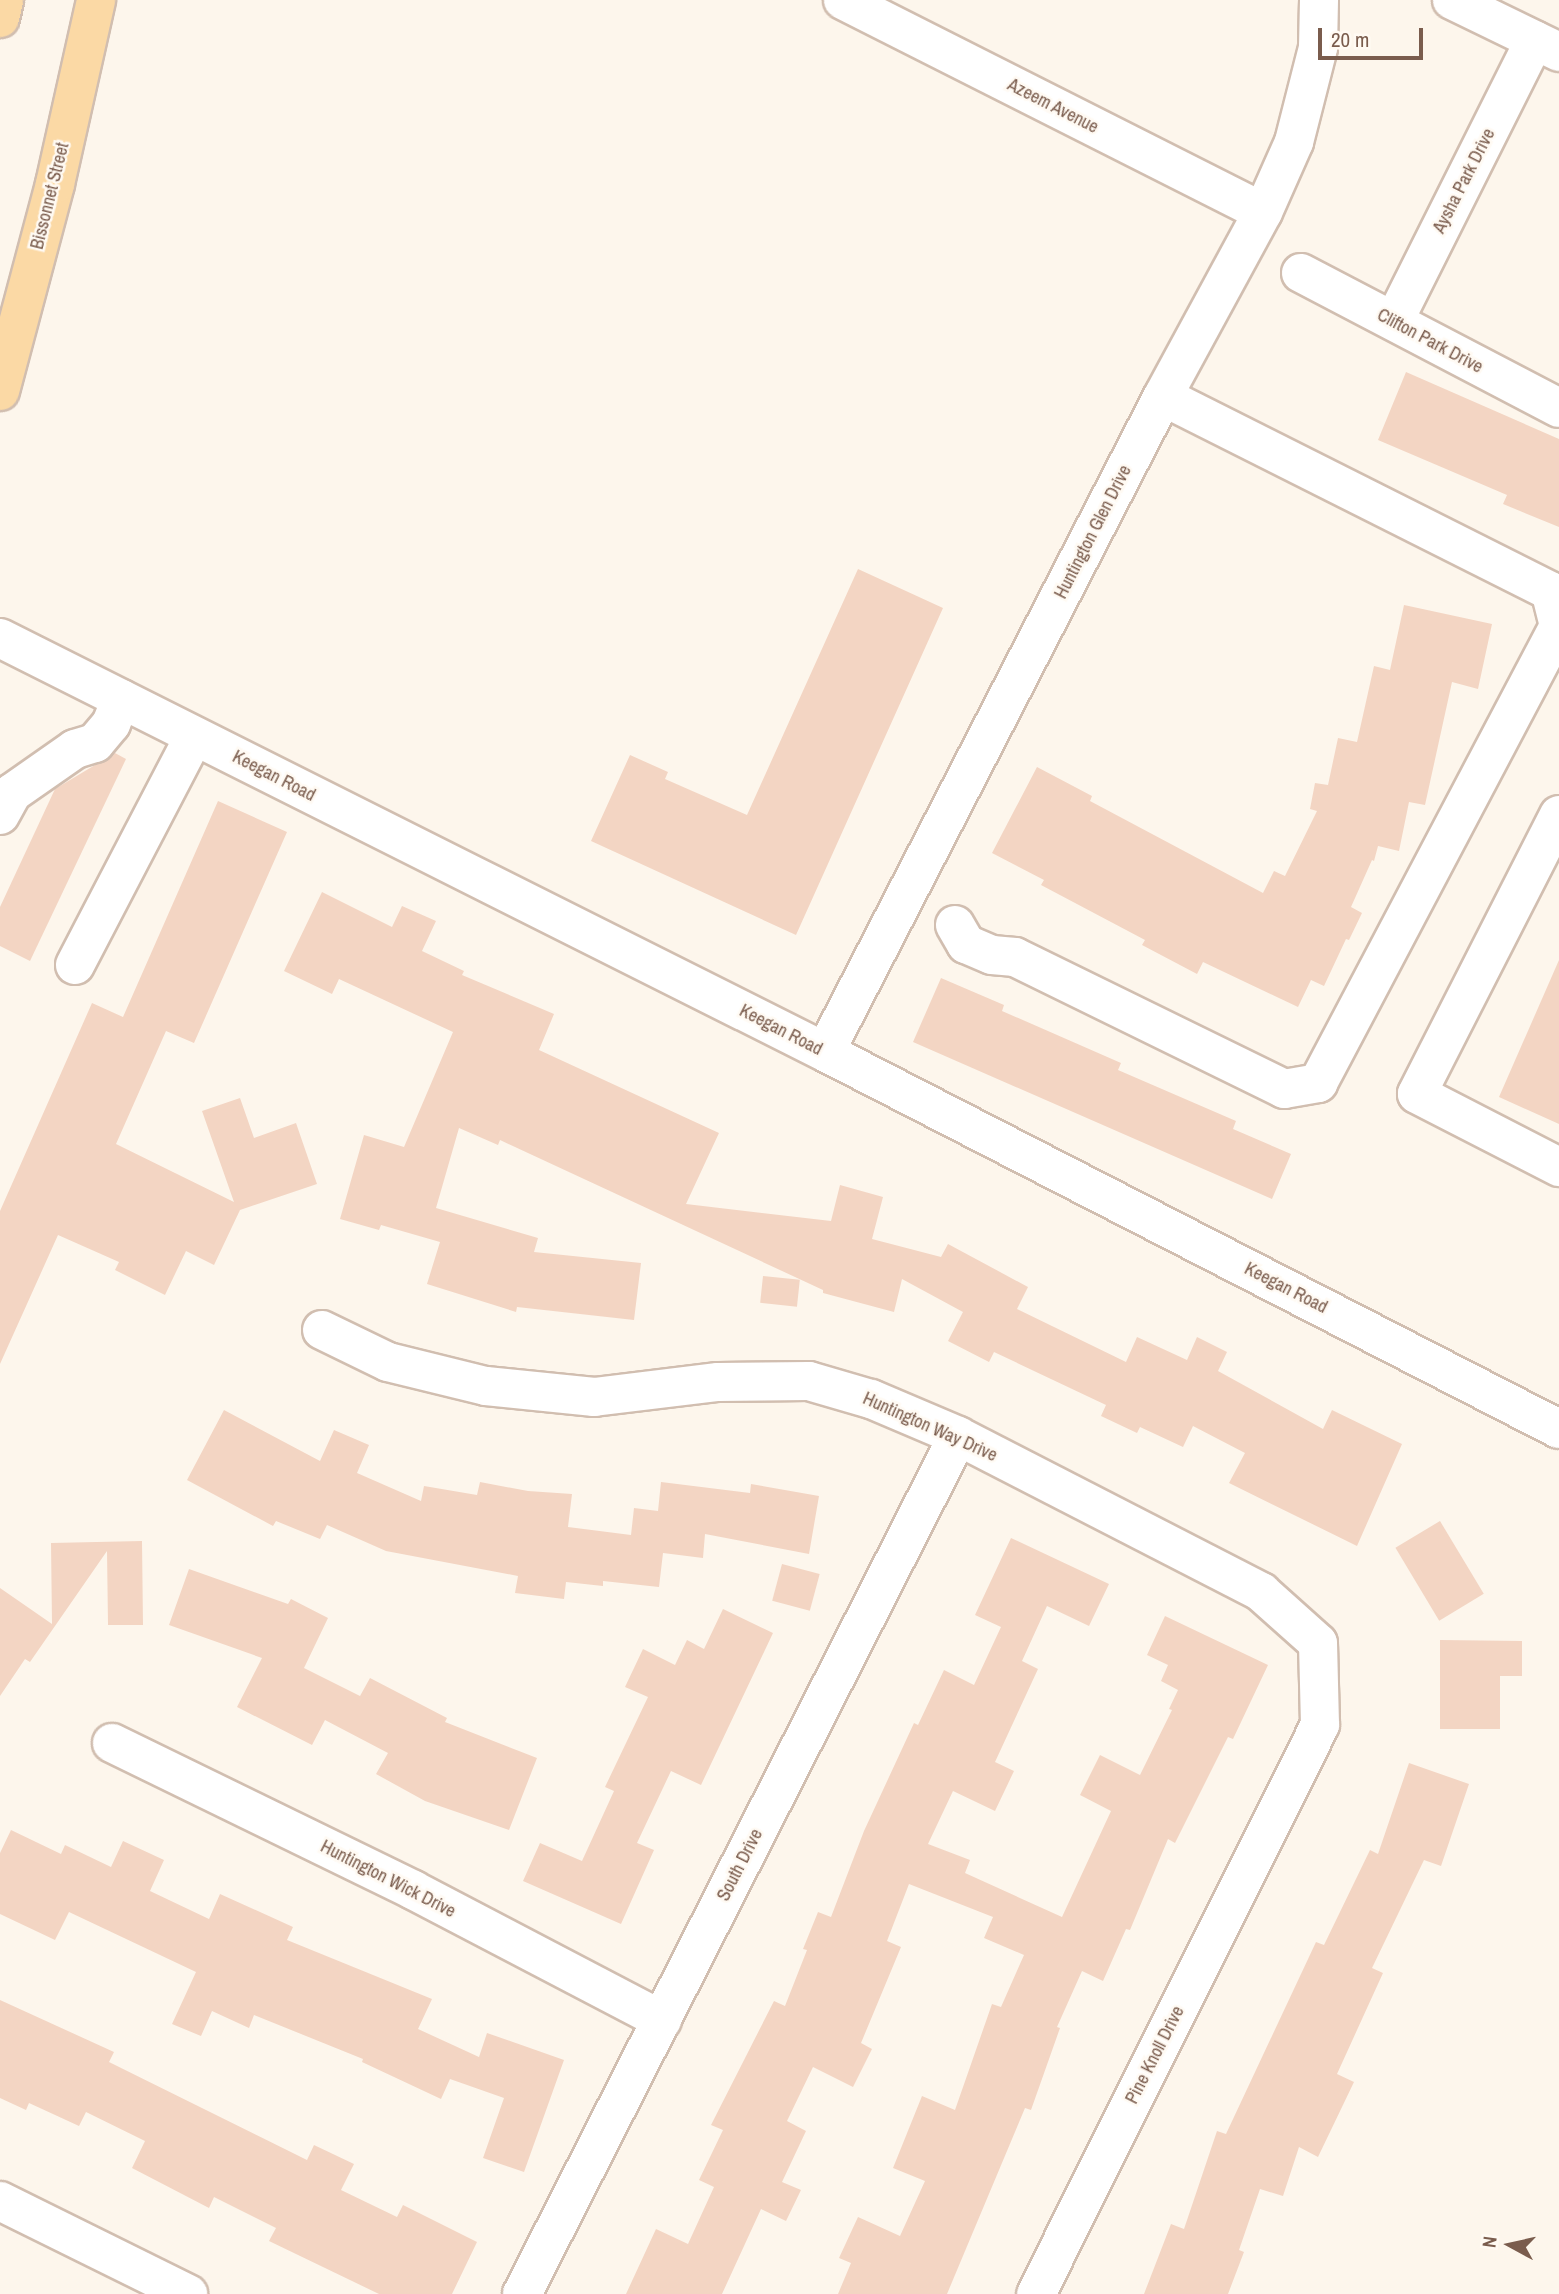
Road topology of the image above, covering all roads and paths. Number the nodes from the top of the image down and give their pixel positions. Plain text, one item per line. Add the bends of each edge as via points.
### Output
1 (4, 0) edge
2 (96, 0) edge
3 (843, 0) edge
4 (1319, 0) edge
5 (1476, 5) edge
6 (0, 18) edge
7 (1547, 46) edge
8 (1264, 212) junction
9 (1301, 273) dead end
10 (1394, 321) junction
11 (0, 391) edge
12 (1164, 396) junction
13 (1559, 408) edge
14 (0, 638) edge
15 (121, 699) junction
16 (194, 736) junction
17 (0, 814) edge
18 (1559, 816) edge
19 (904, 900) junction
20 (75, 965) dead end
21 (825, 1052) junction
22 (1559, 1167) edge
23 (322, 1330) dead end
24 (1559, 1429) edge
25 (958, 1436) junction
26 (111, 1743) dead end
27 (1275, 1815) joint
28 (662, 2020) junction
29 (0, 2201) edge
30 (188, 2294) edge
31 (522, 2294) edge
32 (1036, 2294) edge

1 - 6 main road
2 - 11 main road, Bissonnet Street via 55,184
3 - 8 street, Azeem Avenue
4 - 8 street, Huntington Glen Drive via 1318,48 1294,142
5 - 7 street
7 - 10 street, Aysha Park Drive
8 - 12 street, Huntington Glen Drive
9 - 10 street, Clifton Park Drive
10 - 13 street, Clifton Park Drive
12 - 19 street, Huntington Glen Drive
12 - 19 street via 1550,591 1559,626 1318,1083 1284,1090 1015,957 1001,938 976,925 955,925
14 - 15 street, Keegan Road
15 - 16 street, Keegan Road
15 - 17 street via 111,724 95,743 75,749 12,793
16 - 20 street
16 - 21 street, Keegan Road
18 - 22 street via 1417,1094
19 - 21 street, Huntington Glen Drive
21 - 24 street, Keegan Road
23 - 25 street, Huntington Way Drive via 388,1362 486,1386 594,1397 718,1382 809,1381 871,1399
25 - 27 street, Huntington Way Drive via 1261,1592 1318,1643 1320,1725
25 - 28 street, South Drive
26 - 28 street, Huntington Wick Drive via 413,1890
27 - 32 street, Pine Knoll Drive
28 - 31 street, South Drive
29 - 30 street

